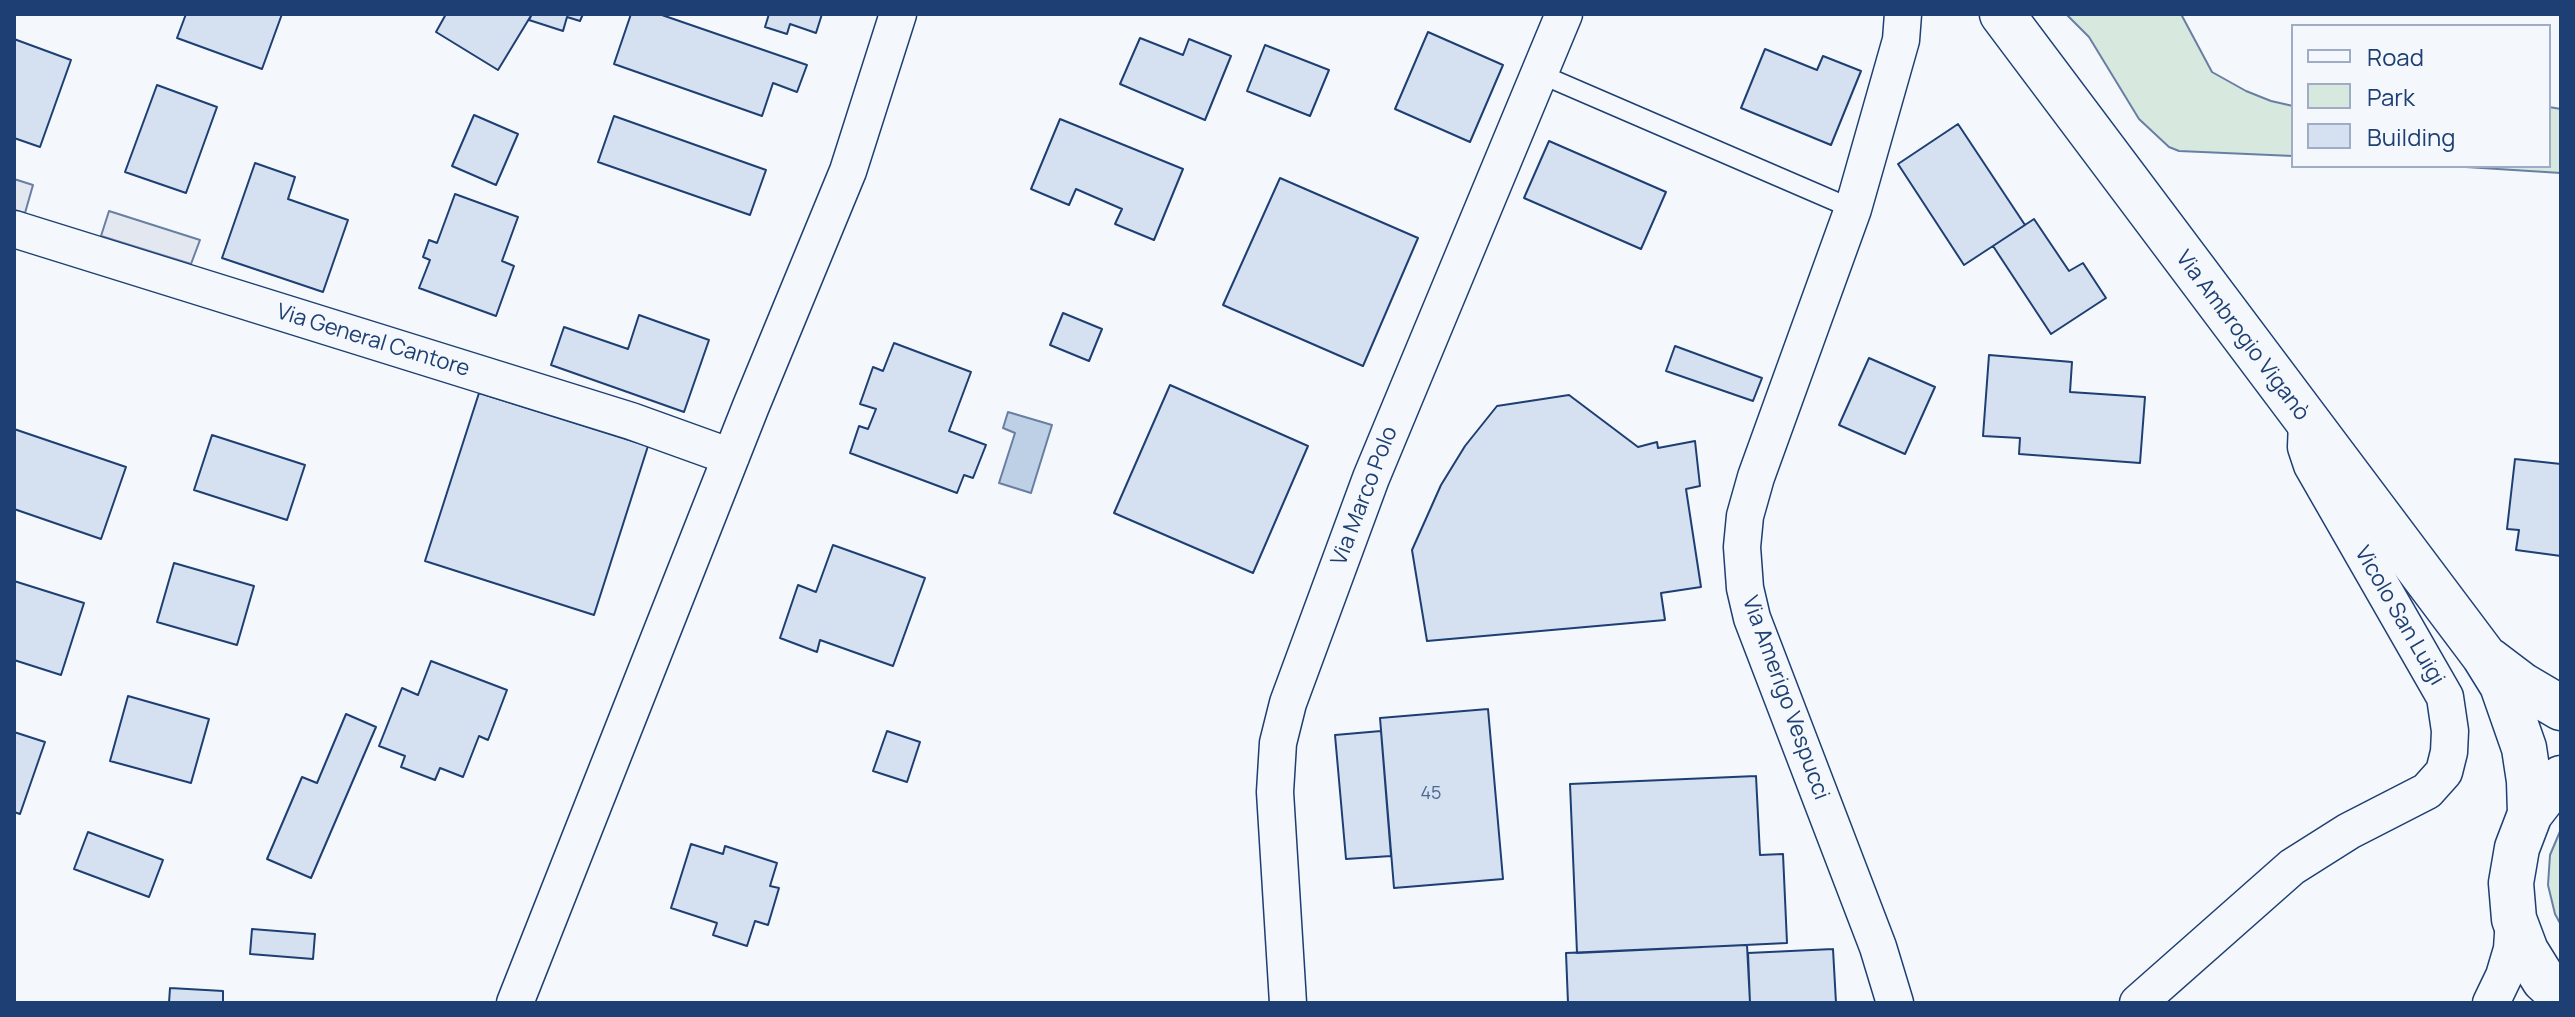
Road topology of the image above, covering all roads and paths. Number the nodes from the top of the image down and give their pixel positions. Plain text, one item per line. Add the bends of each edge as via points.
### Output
1 (898, 14) edge
2 (1564, 14) edge
3 (1903, 14) edge
4 (2002, 14) edge
5 (1538, 73) junction
6 (1853, 209) junction
7 (14, 229) edge
8 (2307, 422) junction
9 (731, 457) junction
10 (2484, 656) junction
11 (2561, 708) edge
12 (2561, 778) edge
13 (2530, 814) junction
14 (2514, 919) junction
15 (2561, 996) edge
16 (515, 1003) edge
17 (1288, 1003) edge
18 (1895, 1003) edge
19 (2138, 1003) edge
20 (2491, 1003) edge

1 - 9 street via 848,171
2 - 5 street, Via Marco Polo
3 - 6 street, Via Amerigo Vespucci via 1901,40
4 - 8 main road, Via Ambrogio Viganò
5 - 6 lane
5 - 17 street, Via Marco Polo via 1371,478 1288,703 1278,743 1275,792
6 - 18 street, Via Amerigo Vespucci via 1756,477 1742,547 1752,618
7 - 9 street, Via General Cantore via 631,421
8 - 10 main road, Via Ambrogio Viganò
8 - 19 street, Vicolo San Luigi via 2312,465 2445,697 2450,731 2444,772 2427,791 2292,867
9 - 16 street
10 - 11 main road, Via Ambrogio Viganò
10 - 13 main road, Via Ambrogio Viganò via 2515,716 2524,748
12 - 13 main road, Via Ambrogio Viganò
13 - 14 main road, Via Ambrogio Viganò via 2511,883
14 - 15 main road, Via Ambrogio Viganò via 2526,951
14 - 20 street via 2512,949

